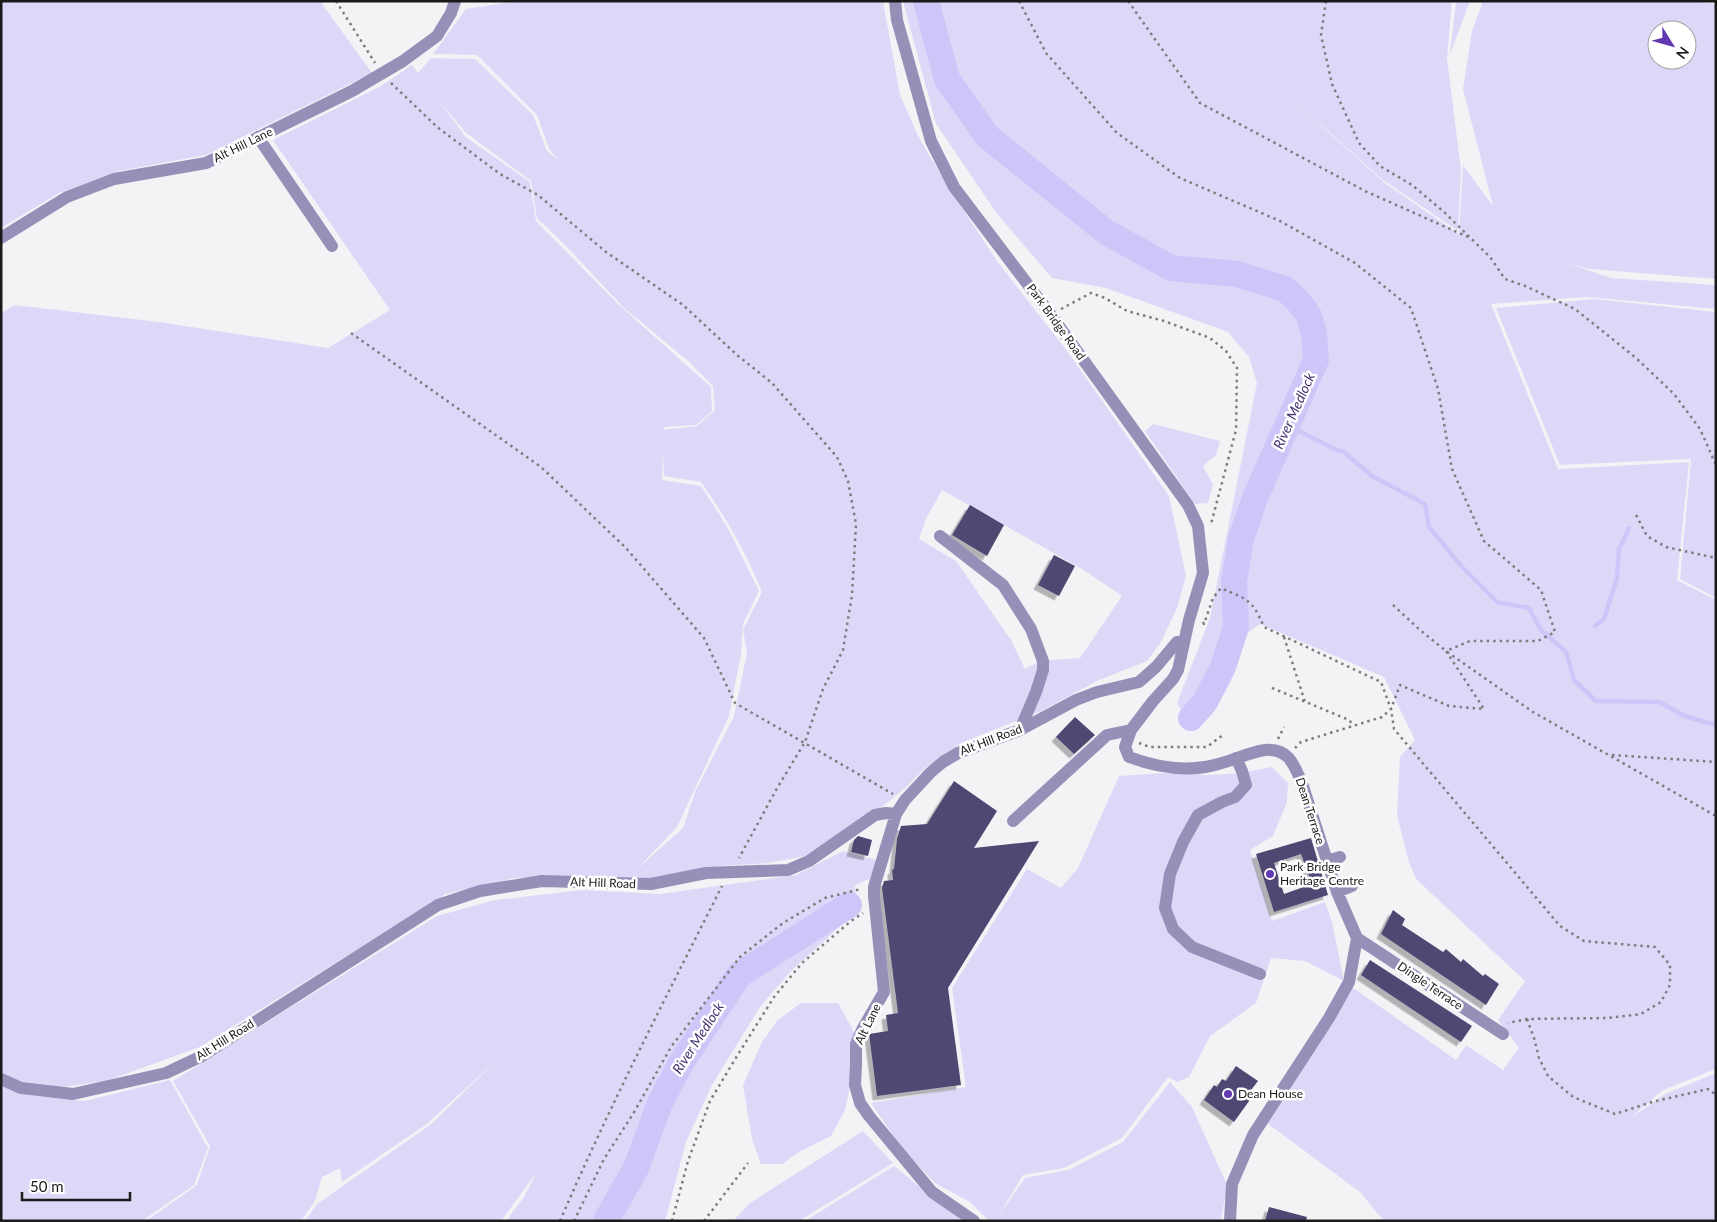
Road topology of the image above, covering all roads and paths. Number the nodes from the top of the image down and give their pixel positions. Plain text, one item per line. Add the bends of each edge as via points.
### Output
1 (336, 1) edge
2 (455, 1) edge
3 (895, 1) edge
4 (1019, 1) edge
5 (1128, 1) edge
6 (1326, 1) edge
7 (382, 74) junction
8 (258, 137) junction
9 (1, 238) edge
10 (1472, 239) junction
11 (332, 246) dead end
12 (1052, 315) junction
13 (351, 333) dead end
14 (1716, 466) edge
15 (1636, 515) dead end
16 (1211, 524) dead end
17 (940, 536) dead end
18 (1716, 558) edge
19 (1221, 588) dead end
20 (1393, 605) dead end
21 (1284, 636) junction
22 (1184, 640) junction
23 (1446, 651) junction
24 (1272, 688) dead end
25 (1305, 702) junction
26 (1390, 709) junction
27 (1354, 726) junction
28 (1020, 730) junction
29 (1131, 730) junction
30 (1224, 734) dead end
31 (804, 742) junction
32 (1610, 755) junction
33 (1288, 756) junction
34 (1236, 758) junction
35 (1716, 762) edge
36 (883, 789) dead end
37 (896, 814) junction
38 (1716, 816) edge
39 (1013, 821) dead end
40 (1340, 857) dead end
41 (1327, 861) junction
42 (731, 871) junction
43 (1352, 886) dead end
44 (874, 887) junction
45 (1337, 892) junction
46 (874, 905) junction
47 (1357, 938) junction
48 (1260, 974) dead end
49 (1503, 1034) dead end
50 (1, 1079) edge
51 (1716, 1094) edge
52 (748, 1163) dead end
53 (560, 1221) edge
54 (574, 1221) edge
55 (672, 1221) edge
56 (704, 1221) edge
57 (974, 1221) edge
58 (1230, 1221) edge

1 - 7 path
2 - 7 street, Alt Hill Lane via 437,36
3 - 12 street, Park Bridge Road via 897,20 931,141 960,194
4 - 23 path via 1046,54 1118,133 1180,178 1280,221 1355,263 1411,308 1438,389 1452,468 1484,541 1541,590 1555,632 1538,641 1470,641
5 - 10 path via 1200,103 1365,191
6 - 10 path via 1321,35 1327,64 1332,84 1359,143 1380,166 1412,185
7 - 8 street, Alt Hill Lane
7 - 31 path via 437,127 500,174 538,195 606,252 683,306 772,383 837,457 848,481 856,524 852,596 843,650 823,689
8 - 9 street, Alt Hill Lane via 206,163 114,179 67,197
8 - 11 street
10 - 14 path via 1505,279 1575,308 1636,358 1674,394 1700,429
12 - 16 path via 1091,292 1127,311 1210,338 1226,351 1236,368 1236,430
12 - 22 street, Park Bridge Road via 1188,505 1198,526 1202,573
13 - 31 path via 541,467 625,547 704,638 735,703
15 - 18 path via 1647,536 1666,547
17 - 28 street via 1003,585 1031,629 1043,661 1043,670
19 - 21 path via 1250,601 1264,627
20 - 23 path
21 - 25 path
21 - 26 path via 1381,682
22 - 28 street, Alt Hill Road via 1177,642 1139,682 1076,700
22 - 29 street via 1173,679
23 - 26 path via 1484,709 1449,706 1400,684
23 - 32 path via 1533,712
24 - 25 path
25 - 27 path via 1349,720
26 - 27 path via 1382,716
26 - 51 path via 1394,729 1560,926 1584,941 1656,947 1670,965 1670,985 1661,1002 1641,1014 1608,1018 1527,1019 1548,1076 1574,1097 1614,1114 1708,1089
27 - 33 path via 1301,742
28 - 37 street, Alt Hill Road via 958,752 943,762 905,800
29 - 30 path via 1136,742 1150,747 1207,747
29 - 34 street via 1125,747 1129,757 1150,765 1206,767
29 - 39 street via 1107,735
31 - 36 path
31 - 42 path
32 - 35 path
32 - 38 path
33 - 34 street via 1273,749
33 - 41 street, Dean Terrace via 1302,784
34 - 48 street via 1246,785 1235,797 1198,815 1182,842 1170,874 1165,908 1174,930 1192,947
37 - 42 street, Alt Hill Road via 875,815 808,861 788,870
37 - 44 street, Alt Lane
40 - 41 street
41 - 45 street, Dean Terrace
42 - 50 street, Alt Hill Road via 651,884 542,881 480,892 438,905 202,1056 166,1073 73,1094 21,1088
42 - 53 path via 646,1035
43 - 45 street
44 - 46 street, Alt Lane
44 - 54 path via 825,898 783,923 740,957 671,1047 604,1159
45 - 47 street, Dean Terrace
46 - 55 path via 850,921 802,963 769,1006 710,1101 688,1161
46 - 57 street, Alt Lane via 884,992 856,1044 855,1085 860,1103 932,1192
47 - 49 street, Dingle Terrace
47 - 58 street via 1349,982 1253,1135 1232,1184
52 - 56 path

